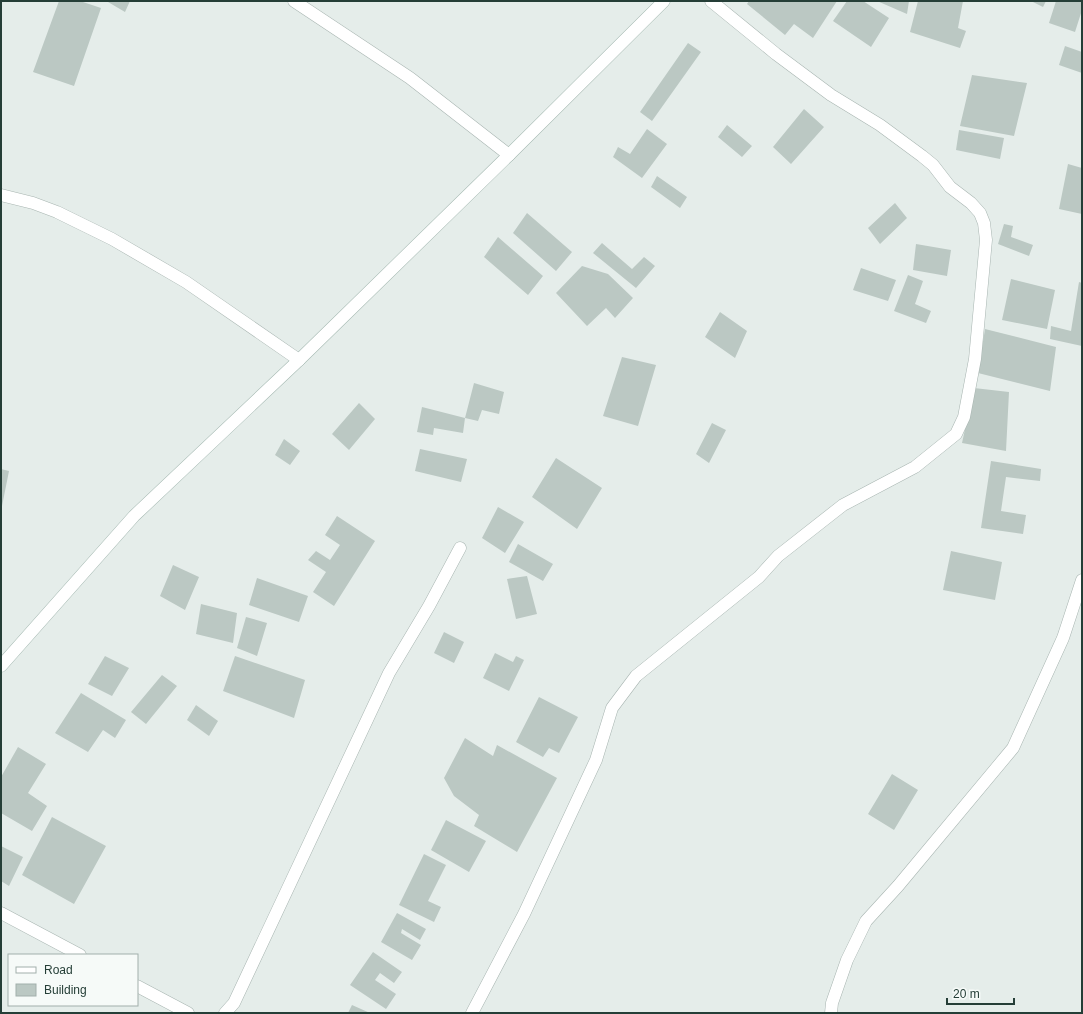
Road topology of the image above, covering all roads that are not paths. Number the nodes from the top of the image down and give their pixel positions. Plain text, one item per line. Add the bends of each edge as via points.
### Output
1 (294, 1) edge
2 (664, 1) edge
3 (711, 1) edge
4 (509, 155) junction
5 (1, 195) edge
6 (299, 360) junction
7 (460, 548) dead end
8 (1082, 580) edge
9 (5, 658) edge
10 (1, 666) edge
11 (1, 913) edge
12 (78, 954) edge
13 (138, 987) edge
14 (188, 1013) edge
15 (225, 1013) edge
16 (472, 1013) edge
17 (831, 1013) edge

1 - 4 street via 410,78
2 - 4 street
3 - 16 street via 830,95 880,125 922,156 933,165 950,187 980,213 986,240 975,359 964,417 956,434 915,466 832,513 778,556 759,577 636,676 612,708 596,760 524,914
4 - 6 street
5 - 6 street via 57,212 112,239 186,282
6 - 9 street via 134,516
7 - 15 street via 389,673 234,1003
8 - 17 street via 1063,638 1013,748 866,921 847,960
9 - 10 street
11 - 12 street
13 - 14 street

